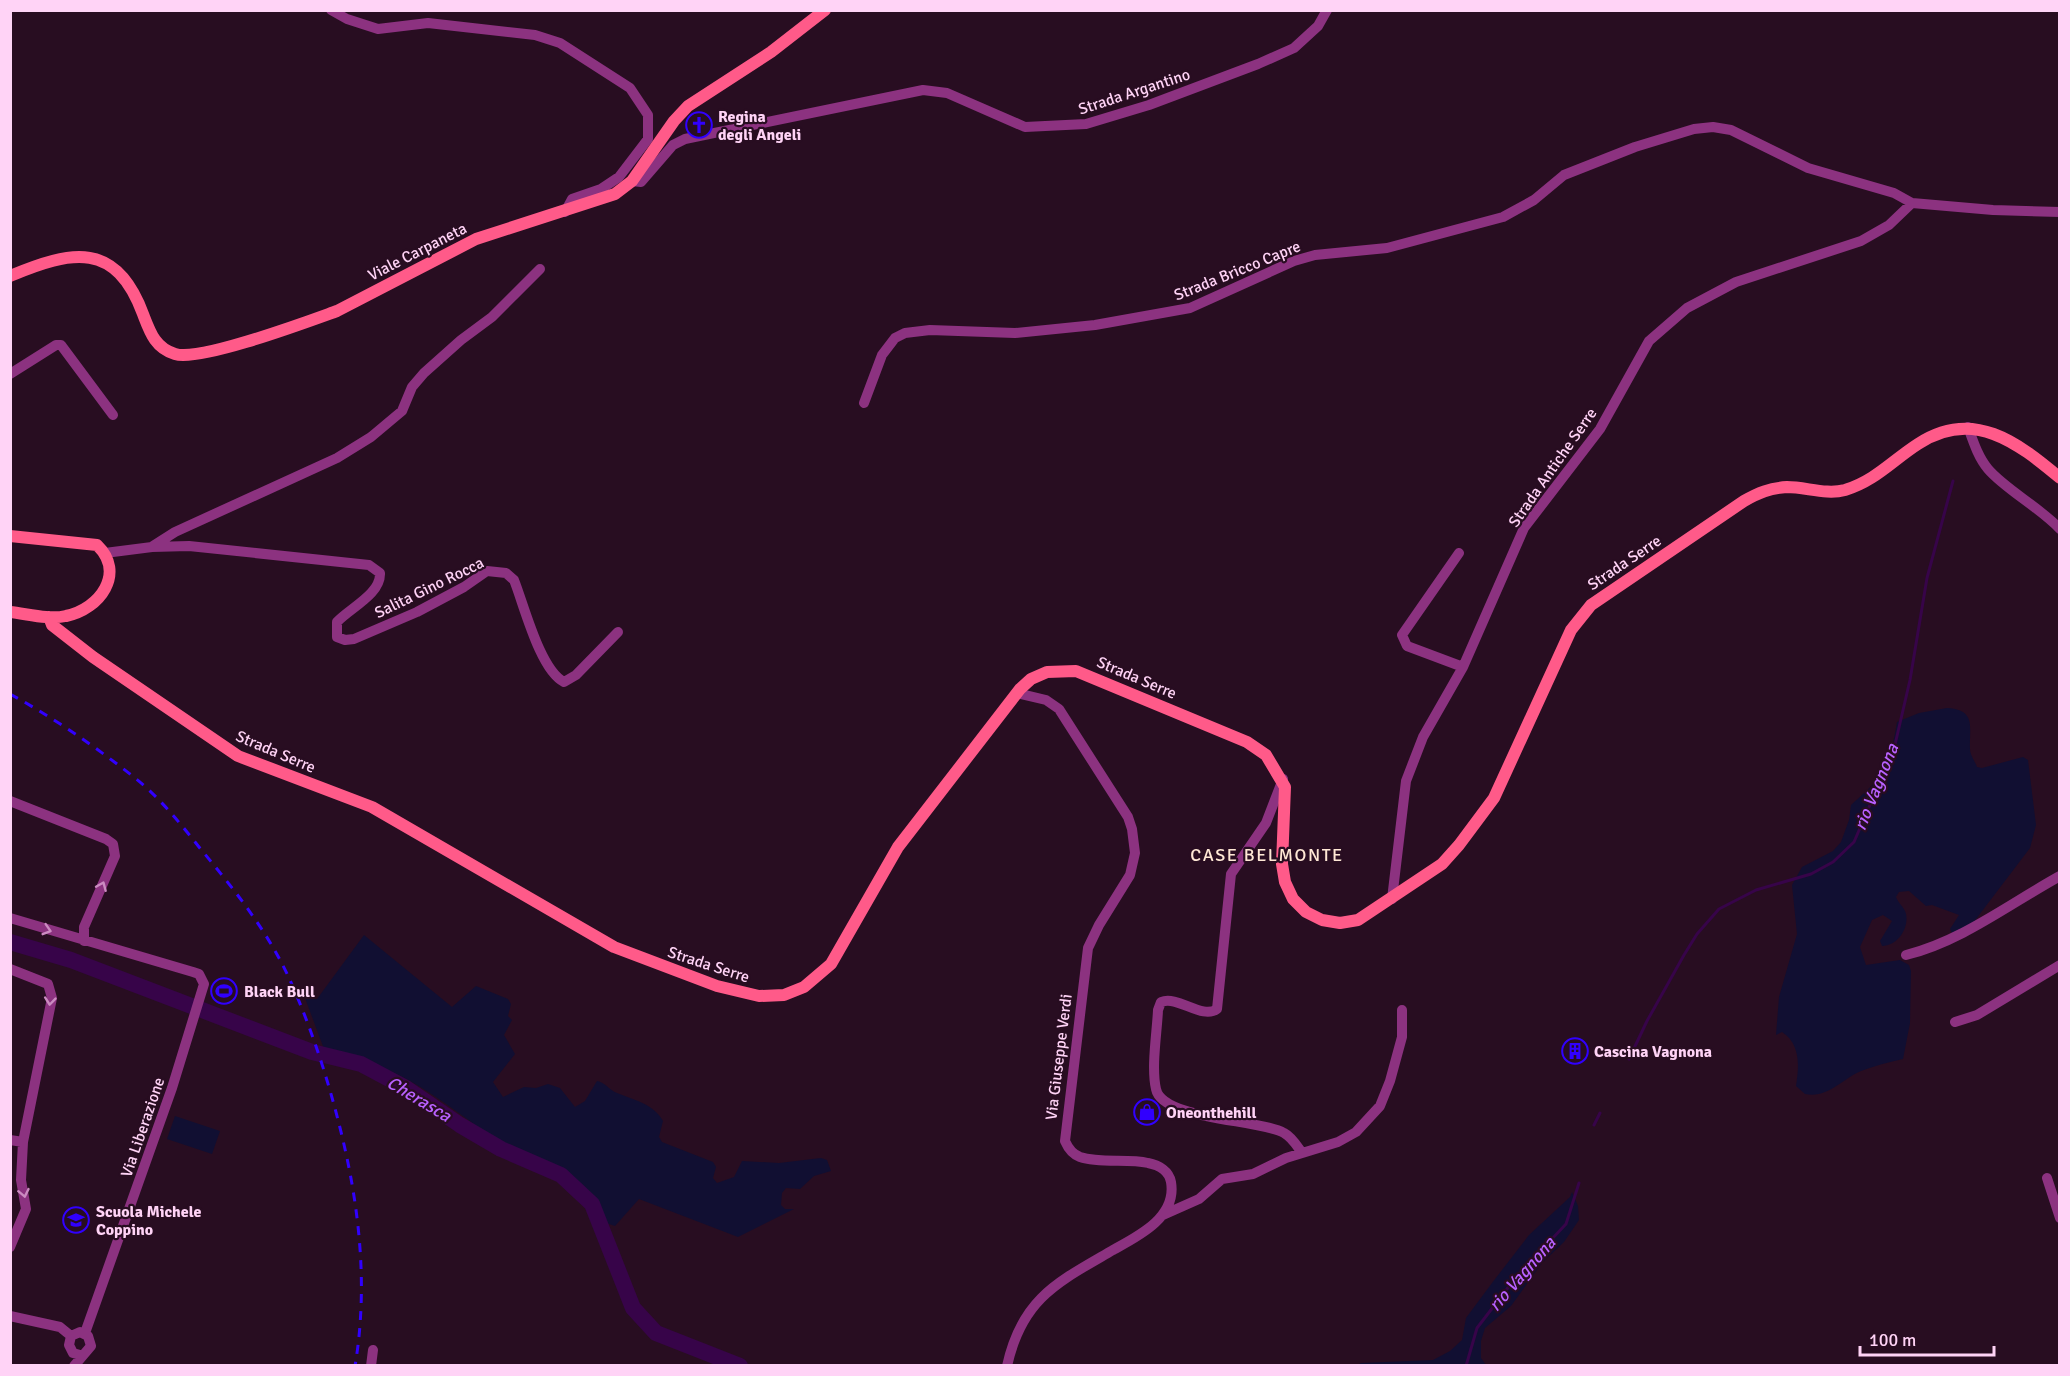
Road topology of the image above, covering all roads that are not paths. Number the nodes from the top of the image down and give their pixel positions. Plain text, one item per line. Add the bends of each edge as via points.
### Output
1 (331, 10) edge
2 (825, 10) edge
3 (1328, 10) edge
4 (632, 181) junction
5 (1912, 203) junction
6 (565, 212) junction
7 (2060, 212) edge
8 (540, 269) dead end
9 (10, 276) edge
10 (10, 374) edge
11 (864, 403) dead end
12 (113, 415) dead end
13 (1968, 427) junction
14 (2060, 478) edge
15 (2060, 529) edge
16 (10, 536) edge
17 (152, 547) junction
18 (105, 553) junction
19 (1459, 553) dead end
20 (10, 612) edge
21 (48, 617) junction
22 (618, 632) dead end
23 (1463, 667) junction
24 (1017, 693) junction
25 (1283, 779) junction
26 (11, 803) edge
27 (2060, 876) edge
28 (1392, 899) junction
29 (10, 918) edge
30 (84, 941) junction
31 (1906, 955) dead end
32 (2060, 965) edge
33 (10, 969) edge
34 (1402, 1010) dead end
35 (1955, 1022) dead end
36 (10, 1140) edge
37 (24, 1142) junction
38 (1302, 1153) junction
39 (2047, 1178) dead end
40 (1162, 1215) junction
41 (2060, 1218) edge
42 (10, 1248) edge
43 (10, 1316) edge
44 (68, 1334) junction
45 (85, 1334) junction
46 (374, 1350) dead end
47 (76, 1353) junction
48 (69, 1365) edge
49 (74, 1365) edge
50 (370, 1365) edge
51 (1007, 1365) edge

1 - 6 street via 378,29 428,23 535,35 560,44 630,88 648,115 648,139 619,177 601,189 572,199
2 - 4 main road, Viale Carpaneta via 771,52 688,106
3 - 4 street, Strada Argantino via 1318,26 1294,48 1160,101 1086,124 1025,127 947,93 923,90 685,139 673,146 641,182
4 - 6 main road, Viale Carpaneta via 615,194
5 - 7 street
5 - 11 street, Strada Bricco Capre via 1808,168 1731,130 1694,129 1564,175 1534,200 1503,217 1387,248 1315,255 1294,261 1178,311 1015,333 905,333 882,355
5 - 23 street, Strada Antiche Serre via 1889,225 1861,241 1736,282 1687,308 1664,326 1640,356 1600,429 1524,528
6 - 9 main road, Viale Carpaneta via 476,239 338,310 184,356 169,352 155,341 127,280 105,263 69,258 42,263
8 - 17 street, Salita Gino Rocca via 492,317 424,373 412,387 402,411 371,438 337,458 175,532
10 - 12 street via 61,345
13 - 14 main road, Strada Serre via 1998,434
13 - 15 street via 1988,470
13 - 28 main road, Strada Serre via 1919,443 1873,479 1843,490 1788,487 1763,491 1591,605 1571,630 1494,798 1442,864
16 - 18 main road via 89,543
17 - 18 street, Salita Gino Rocca
17 - 22 street, Salita Gino Rocca via 189,546 374,567 380,577 376,586 338,622 337,637 345,640 417,612 487,571 506,573 514,580 552,674 564,682 576,675
18 - 21 main road via 110,575 98,599 76,613
19 - 23 street via 1402,635 1407,646
20 - 21 main road
21 - 24 main road, Strada Serre via 52,625 93,657 238,756 372,807 614,947 717,986 759,996 804,987 831,964 898,847
23 - 28 street, Strada Antiche Serre via 1423,737 1406,780
24 - 25 main road, Strada Serre via 1031,679 1047,672 1088,674 1247,742 1266,755
24 - 40 street, Via Giuseppe Verdi via 1046,700 1059,709 1121,804 1132,829 1135,853 1130,875 1098,924 1086,960 1065,1141 1080,1157 1147,1162 1164,1170 1170,1178 1172,1197
25 - 28 main road, Strada Serre via 1287,800 1282,864 1293,899 1306,912 1340,923 1358,920
25 - 38 street via 1266,823 1231,874 1217,1009 1210,1012 1169,1000 1161,1002 1155,1083 1158,1096 1164,1101 1199,1114 1271,1127 1286,1134
30 -> 26 street via 84,927 115,856 113,844
27 - 31 street via 1952,938
29 -> 30 street
30 - 45 street, Via Liberazione via 193,972 202,978 204,991
32 - 35 street via 1977,1015
33 -> 37 street via 48,984 52,998
34 - 38 street via 1402,1038 1380,1106 1356,1132
36 - 37 street
37 -> 42 street via 21,1180 26,1209
38 - 40 street via 1253,1174 1222,1179 1193,1202
39 - 41 street
40 - 51 street via 1151,1226 1045,1292 1018,1328
43 - 44 street via 60,1327
44 - 45 street
44 - 47 street
45 - 47 street via 91,1346 88,1352
46 - 50 street
47 - 48 street
47 - 49 street

